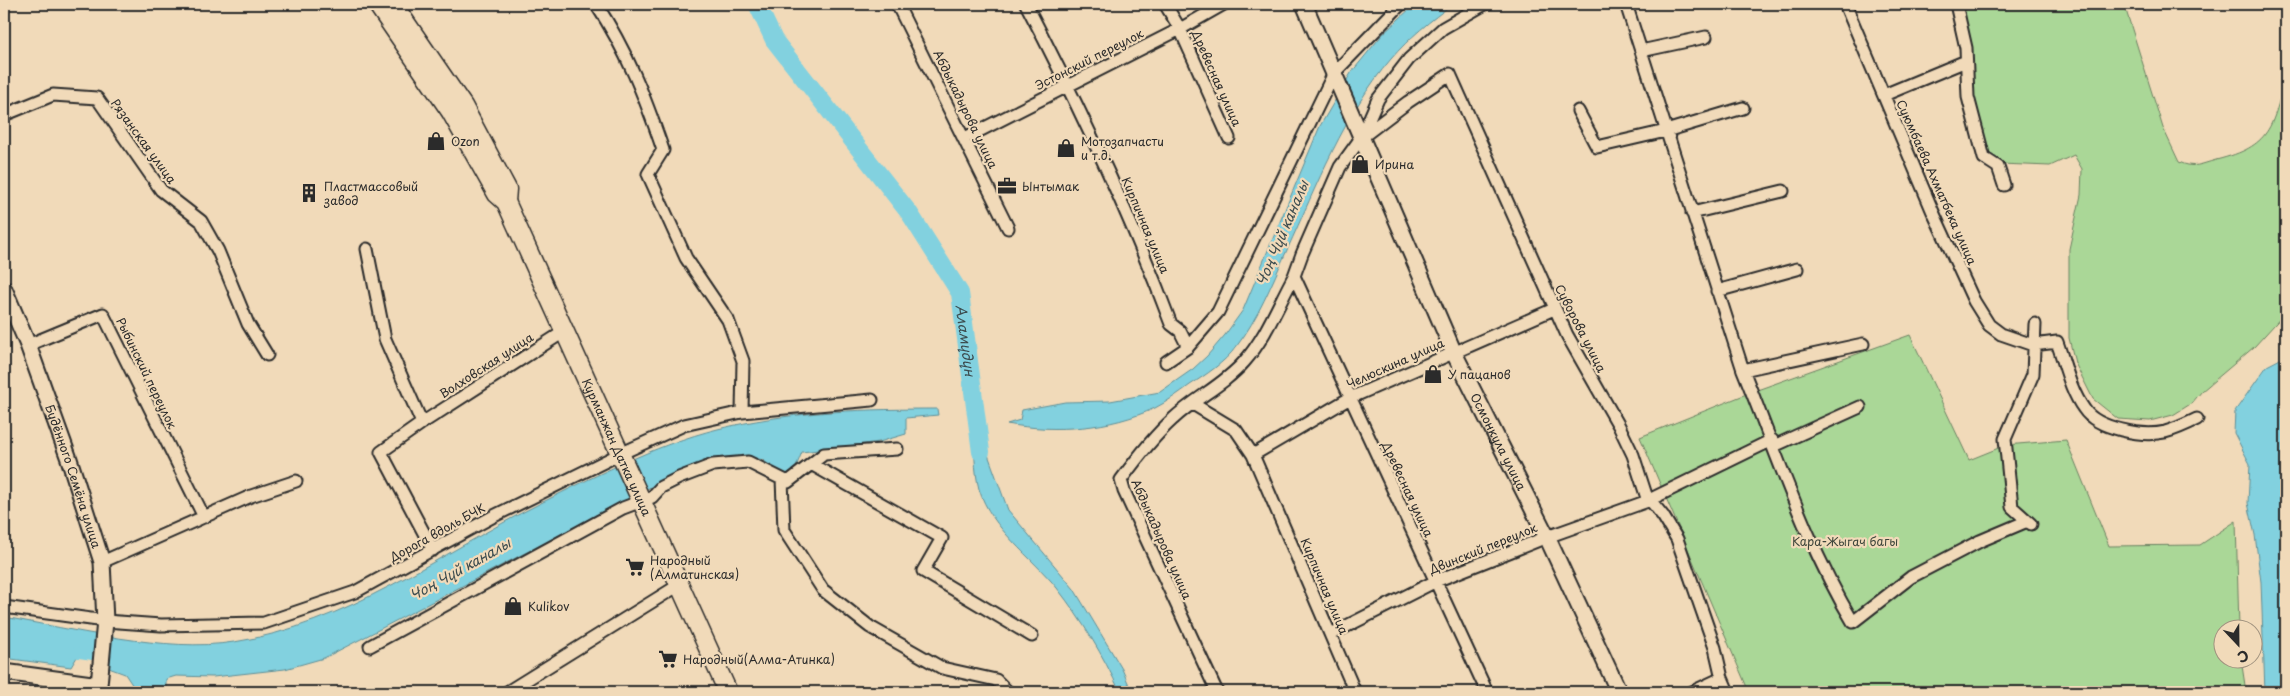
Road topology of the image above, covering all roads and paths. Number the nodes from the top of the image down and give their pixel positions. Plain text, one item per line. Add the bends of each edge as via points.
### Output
1 (596, 4) edge
2 (896, 4) edge
3 (1026, 4) edge
4 (1165, 4) edge
5 (1224, 4) edge
6 (1304, 4) edge
7 (1401, 4) edge
8 (1485, 4) edge
9 (1626, 4) edge
10 (1845, 4) edge
11 (1956, 4) edge
12 (385, 5) edge
13 (1180, 29) junction
14 (1706, 37) dead end
15 (1641, 51) junction
16 (1966, 61) junction
17 (1335, 76) junction
18 (1068, 84) junction
19 (1884, 95) junction
20 (1743, 108) dead end
21 (1578, 111) dead end
22 (4, 115) edge
23 (1666, 131) junction
24 (1359, 134) junction
25 (965, 138) junction
26 (1229, 138) dead end
27 (2004, 185) dead end
28 (1784, 191) dead end
29 (1692, 213) junction
30 (1008, 228) dead end
31 (367, 249) dead end
32 (1797, 269) dead end
33 (1294, 276) junction
34 (4, 289) edge
35 (1718, 291) junction
36 (1554, 309) junction
37 (2035, 324) dead end
38 (565, 331) junction
39 (1863, 344) dead end
40 (28, 345) junction
41 (2033, 345) junction
42 (1188, 347) junction
43 (1454, 353) junction
44 (267, 355) dead end
45 (1166, 362) dead end
46 (1743, 370) junction
47 (1350, 398) junction
48 (872, 400) dead end
49 (1193, 404) junction
50 (1860, 407) dead end
51 (742, 412) junction
52 (2197, 419) dead end
53 (422, 423) junction
54 (1773, 443) junction
55 (897, 449) dead end
56 (1253, 455) junction
57 (621, 456) junction
58 (811, 464) junction
59 (782, 479) junction
60 (296, 482) dead end
61 (641, 500) junction
62 (1650, 500) junction
63 (204, 517) junction
64 (1547, 537) junction
65 (433, 550) junction
66 (102, 562) junction
67 (1436, 582) junction
68 (679, 585) junction
69 (4, 607) edge
70 (104, 624) junction
71 (1331, 634) junction
72 (1032, 636) dead end
73 (370, 646) dead end
74 (4, 672) edge
75 (1722, 678) junction
76 (99, 683) edge
77 (507, 692) edge
78 (728, 692) edge
79 (1008, 692) edge
80 (1217, 692) edge
81 (1355, 692) edge
82 (1487, 692) edge
83 (1619, 692) edge
84 (1692, 692) edge
85 (1728, 692) edge

1 - 51 street via 618,38 663,150 648,174 657,196 686,258 728,320 743,361
2 - 25 street, Абдыкадырова улица
3 - 18 street, Кирпичная улица
4 - 13 street, Древесная улица
5 - 13 street, Эстонский переулок
6 - 17 street, Осмонкула улица
7 - 17 street
8 - 24 street via 1443,28 1409,59 1378,99
9 - 15 street
10 - 19 street, Суюмбаева Ахматбека улица
11 - 16 street
12 - 38 main road, Курманжан Датка улица via 497,194 506,202
13 - 18 street, Эстонский переулок
13 - 26 street, Древесная улица
14 - 15 street
15 - 23 street
16 - 19 street
16 - 27 street via 1968,97 1984,158 1998,166
17 - 24 street, Осмонкула улица
17 - 42 street via 1218,312
18 - 25 street, Эстонский переулок
18 - 42 street, Кирпичная улица via 1141,244 1171,324 1180,331
19 - 41 street, Суюмбаева Ахматбека улица via 1974,301 1989,325 2001,334
20 - 23 street
21 - 23 street via 1597,147
22 - 44 street, Рязанская улица via 53,95 97,98 161,190 200,221 218,250 248,324
23 - 29 street
24 - 33 street, Абдыкадырова улица via 1340,167
24 - 36 street, Суворова улица via 1450,74
24 - 43 street, Осмонкула улица
25 - 30 street, Абдыкадырова улица
28 - 29 street
29 - 35 street
31 - 53 street via 384,339
32 - 35 street
33 - 47 street, Древесная улица
33 - 49 street, Абдыкадырова улица via 1260,341 1244,362
34 - 40 street, Будённого Семёна улица
35 - 46 street
36 - 43 street, Челюскина улица
36 - 62 street, Суворова улица via 1619,426
37 - 41 street
38 - 53 street, Волховская улица
38 - 57 main road, Курманжан Датка улица
39 - 46 street
40 - 63 street, Рыбинский переулок via 102,314
40 - 66 street, Будённого Семёна улица
41 - 52 street, Суюмбаева Ахматбека улица via 2057,342 2076,395 2084,411 2096,423 2126,431 2163,432
41 - 54 street via 2033,374 2005,439 2012,507 2028,524 1980,541 1911,577 1854,622 1840,600 1806,526
42 - 45 street
43 - 47 street, Челюскина улица
43 - 64 street, Осмонкула улица
46 - 54 street
47 - 56 street, Челюскина улица
47 - 67 street, Древесная улица
48 - 51 street, Дорога вдоль БЧК
49 - 56 street, Кирпичная улица via 1236,430
49 - 80 street, Абдыкадырова улица via 1174,418 1121,480
50 - 54 street, Двинский переулок
51 - 57 street, Дорога вдоль БЧК via 684,425
53 - 65 street, Волховская улица via 381,452
54 - 62 street, Двинский переулок
55 - 58 street via 824,454
56 - 71 street, Кирпичная улица
57 - 61 main road, Курманжан Датка улица
57 - 65 street, Дорога вдоль БЧК via 494,516
58 - 59 street via 788,482
58 - 72 street via 942,538 923,571
59 - 61 street via 748,462 713,465 661,487 652,496
59 - 79 street via 784,530 823,590 870,627 942,668 996,680
60 - 63 street via 251,496
61 - 68 main road, Курманжан Датка улица
61 - 73 street
62 - 64 street, Двинский переулок
62 - 75 street, Суворова улица via 1677,539 1715,648
63 - 66 street
64 - 67 street, Двинский переулок
64 - 83 street, Осмонкула улица
65 - 70 street, Дорога вдоль БЧК via 356,592 264,623
66 - 70 street, Будённого Семёна улица
67 - 71 street, Двинский переулок
67 - 82 street, Древесная улица
68 - 77 street
68 - 78 main road, Курманжан Датка улица
69 - 70 street, Дорога вдоль БЧК
70 - 76 street, Будённого Семёна улица
71 - 81 street, Кирпичная улица
74 - 76 street
75 - 84 street
75 - 85 street, Суворова улица

